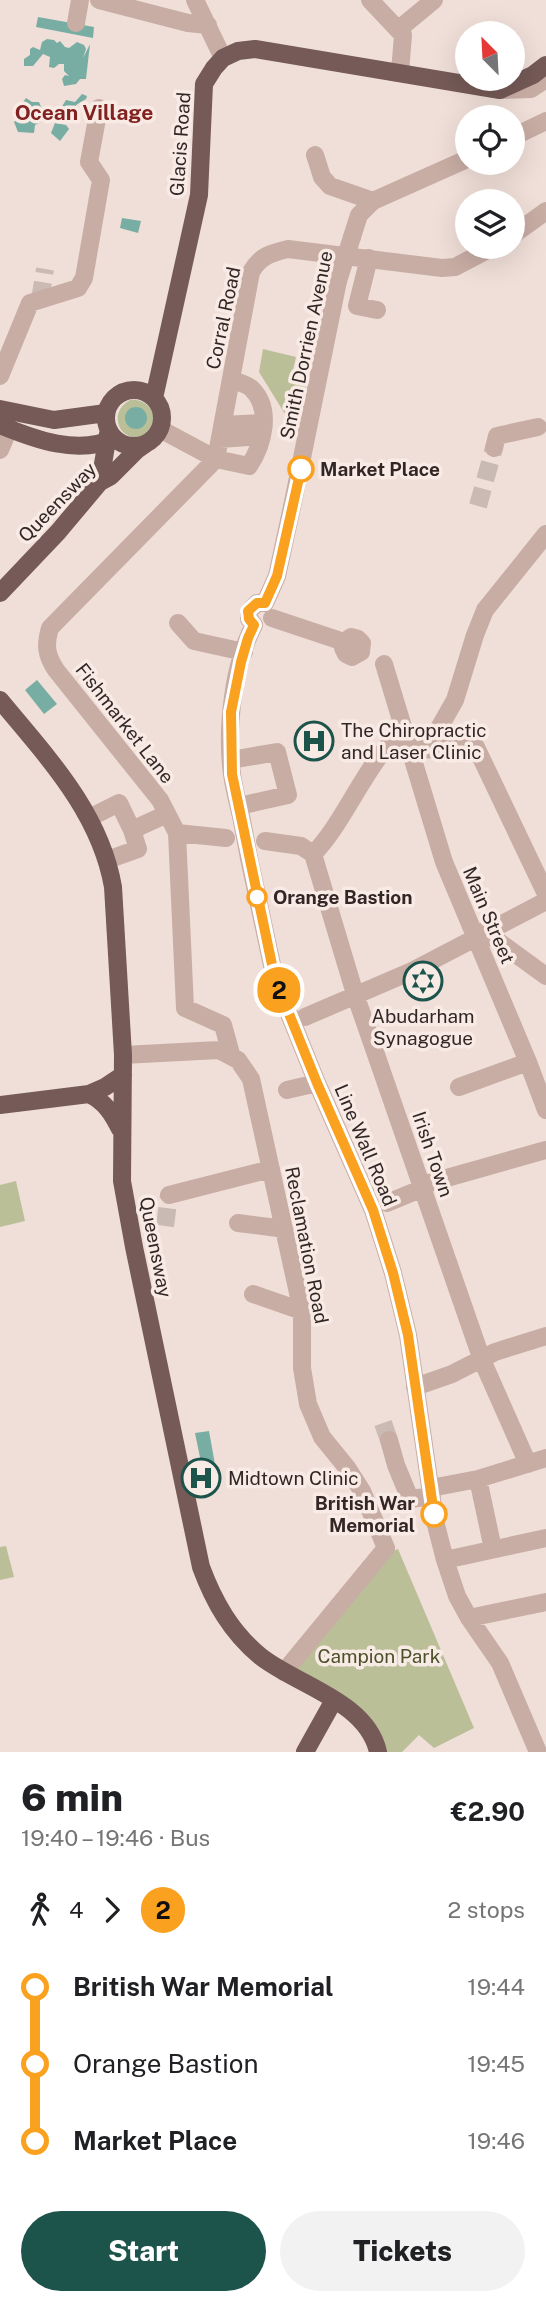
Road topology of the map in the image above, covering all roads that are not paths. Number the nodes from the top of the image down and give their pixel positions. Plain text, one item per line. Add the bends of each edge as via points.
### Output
1 (80, 0) edge
2 (370, 0) edge
3 (434, 0) edge
4 (104, 1) edge
5 (196, 2) edge
6 (76, 23) dead end
7 (208, 25) junction
8 (400, 29) junction
9 (546, 53) edge
10 (223, 58) junction
11 (546, 65) edge
12 (525, 68) edge
13 (400, 72) junction
14 (525, 77) edge
15 (546, 79) edge
16 (455, 82) edge
17 (525, 88) edge
18 (99, 108) dead end
19 (546, 121) edge
20 (525, 131) edge
21 (315, 155) dead end
22 (455, 164) edge
23 (373, 201) junction
24 (546, 211) edge
25 (525, 226) edge
26 (369, 258) junction
27 (470, 259) edge
28 (377, 310) dead end
29 (163, 358) junction
30 (0, 376) edge
31 (231, 379) junction
32 (135, 390) junction
33 (154, 398) junction
34 (0, 409) edge
35 (4, 427) edge
36 (538, 427) dead end
37 (160, 429) junction
38 (262, 430) junction
39 (109, 431) junction
40 (220, 437) junction
41 (147, 443) junction
42 (494, 448) tunnel mouth
43 (0, 450) edge
44 (100, 482) junction
45 (546, 534) edge
46 (0, 593) edge
47 (268, 610) junction
48 (178, 623) dead end
49 (344, 642) dead end
50 (244, 652) junction
51 (384, 664) dead end
52 (0, 700) edge
53 (404, 733) junction
54 (417, 750) junction
55 (231, 760) junction
56 (167, 814) junction
57 (240, 814) junction
58 (89, 818) junction
59 (132, 830) junction
60 (177, 834) junction
61 (226, 838) dead end
62 (265, 841) dead end
63 (313, 854) junction
64 (107, 860) junction
65 (546, 894) edge
66 (546, 901) edge
67 (480, 934) junction
68 (544, 971) edge
69 (355, 994) junction
70 (305, 1017) dead end
71 (231, 1054) junction
72 (122, 1055) junction
73 (528, 1062) junction
74 (122, 1074) junction
75 (317, 1083) junction
76 (459, 1087) dead end
77 (287, 1090) dead end
78 (89, 1094) junction
79 (0, 1105) edge
80 (546, 1110) edge
81 (122, 1133) junction
82 (546, 1150) edge
83 (272, 1174) junction
84 (422, 1185) junction
85 (171, 1199) dead end
86 (387, 1203) dead end
87 (238, 1223) dead end
88 (285, 1229) junction
89 (253, 1294) dead end
90 (302, 1311) junction
91 (546, 1336) edge
92 (482, 1360) junction
93 (415, 1387) junction
94 (389, 1440) tunnel mouth
95 (546, 1458) edge
96 (527, 1464) junction
97 (478, 1479) junction
98 (431, 1492) junction
99 (546, 1538) edge
100 (493, 1549) junction
101 (445, 1560) junction
102 (546, 1602) edge
103 (469, 1618) junction
104 (284, 1672) junction
105 (334, 1700) junction
106 (539, 1742) edge
107 (305, 1752) edge
108 (378, 1752) edge

1 - 6 street
2 - 8 street
3 - 8 street
4 - 7 street
5 - 7 street
7 - 10 street
8 - 13 street
9 - 12 main road
10 - 13 main road via 255,49
10 - 29 main road, Glacis Road via 204,85 199,195
11 - 14 main road
13 - 16 main road
15 - 17 street
18 - 30 street via 89,162 101,180 84,278 78,288 30,303
19 - 20 street
21 - 23 street via 330,186
22 - 23 street
23 - 47 street, Smith Dorrien Avenue, bridge via 359,215 338,281
24 - 25 street
26 - 27 street, Corral Road via 442,268
26 - 28 street via 357,306
26 - 31 street, Corral Road via 288,249 270,253 256,263
29 - 32 main road, Glacis Road
29 - 33 main road, Glacis Road
31 - 38 street via 250,386 260,399
31 - 40 street, Corral Road
32 - 33 main road
32 - 39 main road via 113,399
33 - 37 main road via 162,412
34 - 39 main road
35 - 39 main road via 54,443 100,445
35 - 43 street
36 - 42 street via 497,436
37 - 40 street
37 - 41 main road
38 - 40 street
38 - 40 street
38 - 40 street via 249,466
39 - 41 main road via 124,444
39 - 44 main road
40 - 56 street, Fishmarket Lane via 50,628 47,638 47,651 56,670
41 - 44 main road, Queensway
44 - 46 main road, Queensway
45 - 54 street via 485,610 455,700 435,737
47 - 49 street
47 - 50 street, Line Wall Road via 265,625 254,625
48 - 50 street via 194,641
50 - 55 street, Line Wall Road via 231,712
51 - 53 street, Main Street
52 - 58 main road, Queensway via 68,784
53 - 54 street, Main Street
53 - 63 street via 380,756
54 - 65 street via 476,747
54 - 67 street, Main Street via 444,863
55 - 57 street, Line Wall Road
55 - 57 street via 277,752 288,795
56 - 59 street
56 - 60 street, Fishmarket Lane
57 - 75 street, Line Wall Road, bridge via 275,979
58 - 59 street via 119,803
58 - 64 main road, Queensway
59 - 64 street via 138,849
60 - 61 street
60 - 71 street, Fishmarket Lane via 185,1007 223,1025
62 - 63 street via 301,846
63 - 69 street, Irish Town
64 - 72 main road, Queensway via 113,887
66 - 67 street
67 - 68 street
67 - 69 street via 412,971
67 - 73 street, Main Street
69 - 70 street
69 - 84 street, Irish Town
71 - 72 street via 205,1050
71 - 83 street, Reclamation Road via 251,1079
72 - 74 main road, Queensway
73 - 76 street
73 - 80 street, Main Street
74 - 78 main road
74 - 81 main road, Queensway
75 - 77 street
75 - 93 street, Line Wall Road via 373,1210 402,1310
78 - 79 main road
78 - 81 main road via 113,1113
81 - 104 main road, Queensway via 122,1181 131,1231 201,1567 236,1634
82 - 84 street
83 - 85 street
83 - 88 street, Reclamation Road
84 - 86 street
84 - 92 street, Irish Town
87 - 88 street
88 - 90 street, Reclamation Road
89 - 90 street
90 - 104 street, Reclamation Road via 302,1368 308,1404 323,1437 362,1492 386,1548
91 - 92 street
92 - 93 street
92 - 96 street, Irish Town
93 - 98 street, Line Wall Road
94 - 98 street via 410,1499
95 - 96 street
96 - 97 street
97 - 98 street
97 - 100 street
98 - 101 street, Line Wall Road
99 - 100 street
100 - 101 street
101 - 103 street, Line Wall Road
102 - 103 street
103 - 106 street, Line Wall Road via 500,1663
104 - 105 main road, Queensway
105 - 107 main road
105 - 108 main road, Queensway via 359,1718

